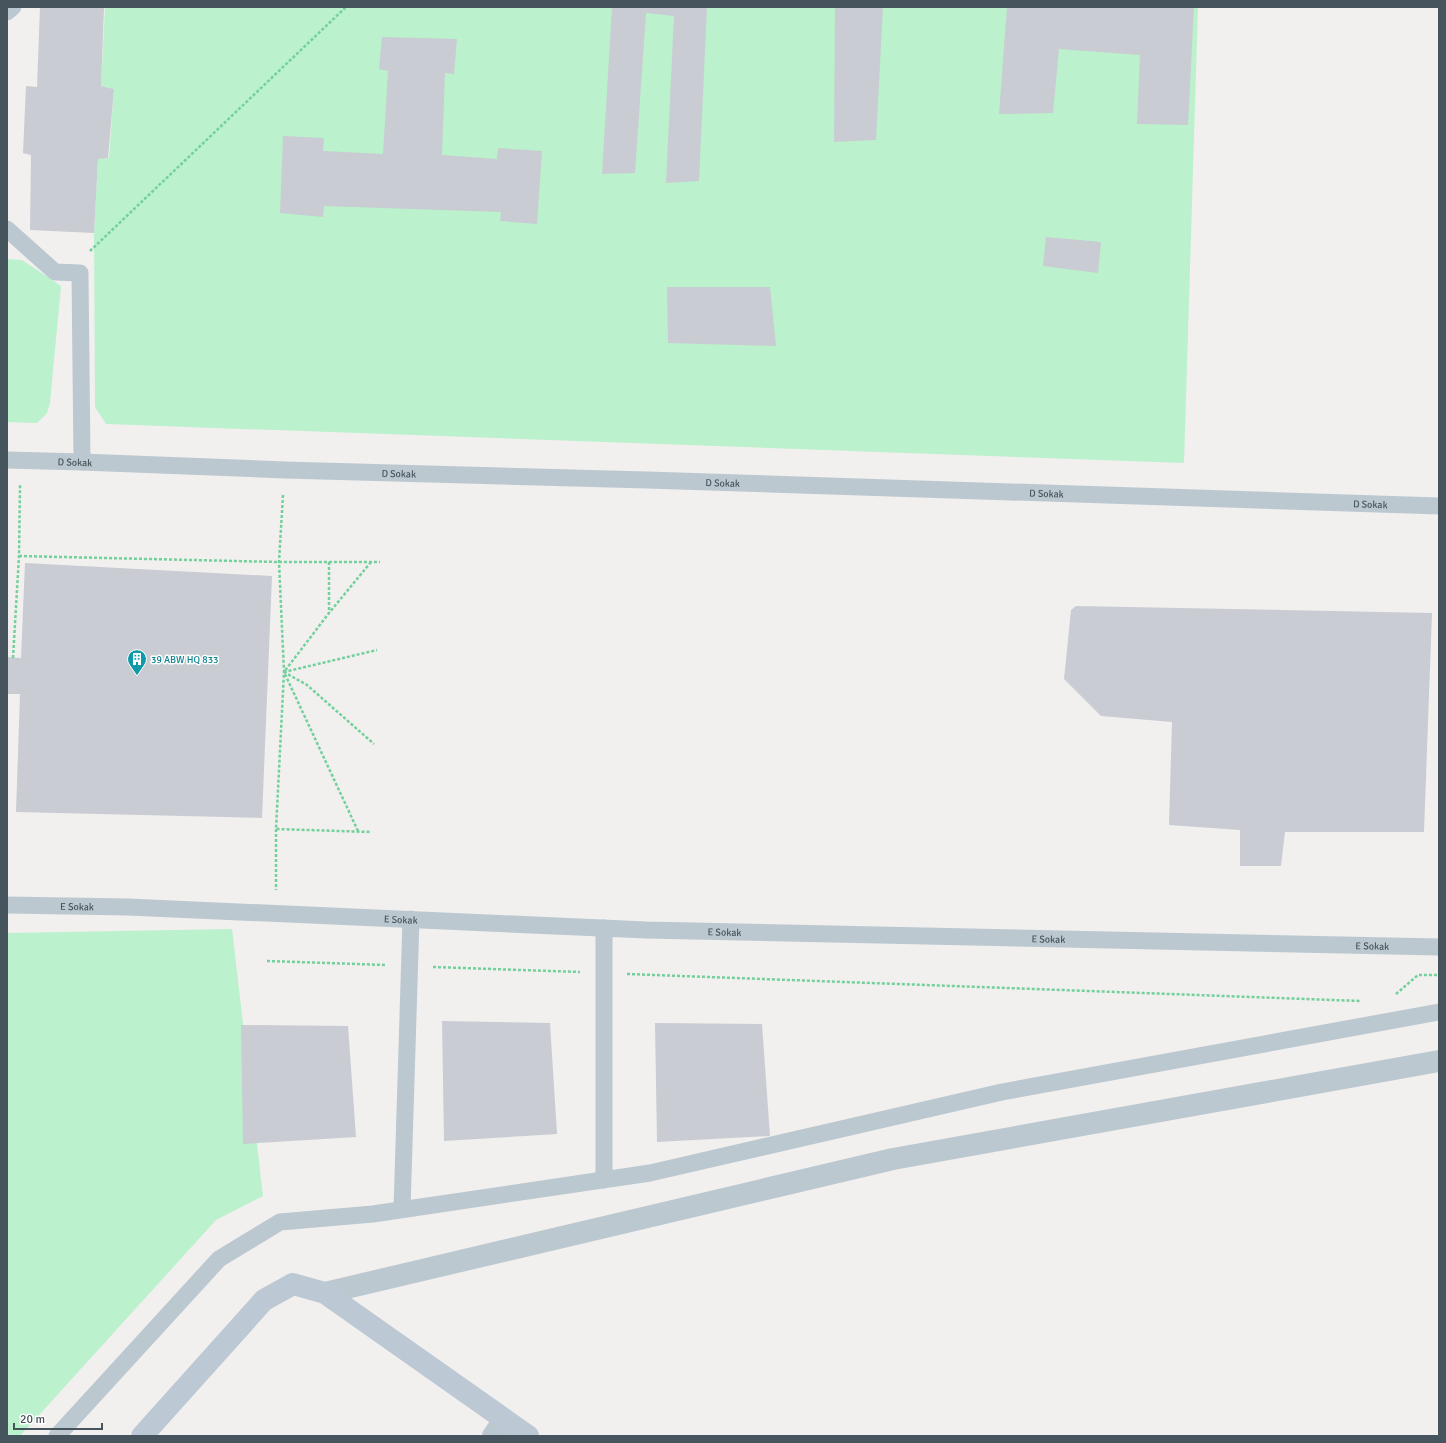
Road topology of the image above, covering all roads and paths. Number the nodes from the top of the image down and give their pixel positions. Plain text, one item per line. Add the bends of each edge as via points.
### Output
1 (13, 7) edge
2 (346, 7) edge
3 (7, 12) edge
4 (7, 229) edge
5 (68, 272) junction
6 (14, 460) edge
7 (82, 462) junction
8 (285, 470) junction
9 (1439, 506) edge
10 (19, 556) junction
11 (279, 562) junction
12 (329, 562) junction
13 (372, 562) junction
14 (380, 562) dead end
15 (330, 613) junction
16 (377, 650) dead end
17 (13, 658) dead end
18 (284, 672) junction
19 (374, 744) dead end
20 (276, 829) junction
21 (358, 831) junction
22 (371, 832) dead end
23 (8, 905) edge
24 (276, 913) junction
25 (411, 919) junction
26 (604, 928) junction
27 (1439, 947) edge
28 (267, 961) dead end
29 (409, 966) junction
30 (604, 973) junction
31 (1439, 975) edge
32 (1391, 996) dead end
33 (1366, 1001) dead end
34 (1439, 1012) edge
35 (1439, 1061) edge
36 (604, 1180) junction
37 (402, 1209) junction
38 (325, 1293) junction
39 (498, 1428) edge
40 (57, 1436) edge
41 (142, 1436) edge
42 (528, 1436) edge

1 - 3 lane
2 - 5 path
4 - 5 lane via 55,272
5 - 7 lane via 80,273
6 - 7 lane, D Sokak
6 - 10 path
7 - 8 lane, D Sokak
8 - 9 lane, D Sokak
8 - 11 path
10 - 11 path
10 - 17 path
11 - 12 path
11 - 18 path
12 - 13 path
12 - 15 path
13 - 14 path
13 - 15 path
15 - 18 path
16 - 18 path
18 - 19 path via 307,685
18 - 20 path
18 - 21 path
20 - 21 path
20 - 24 path
21 - 22 path
23 - 24 lane, E Sokak
24 - 25 lane, E Sokak
25 - 26 lane, E Sokak
25 - 29 lane
26 - 27 lane, E Sokak
26 - 30 lane
28 - 29 path
29 - 30 path
29 - 37 lane
30 - 33 path
30 - 36 lane
31 - 32 path via 1418,975 1397,994
34 - 36 lane via 1002,1092 650,1173
35 - 38 street via 893,1159
36 - 37 lane
37 - 40 lane via 280,1222 219,1259
38 - 39 main road
38 - 41 main road via 293,1284 264,1300
39 - 42 main road

